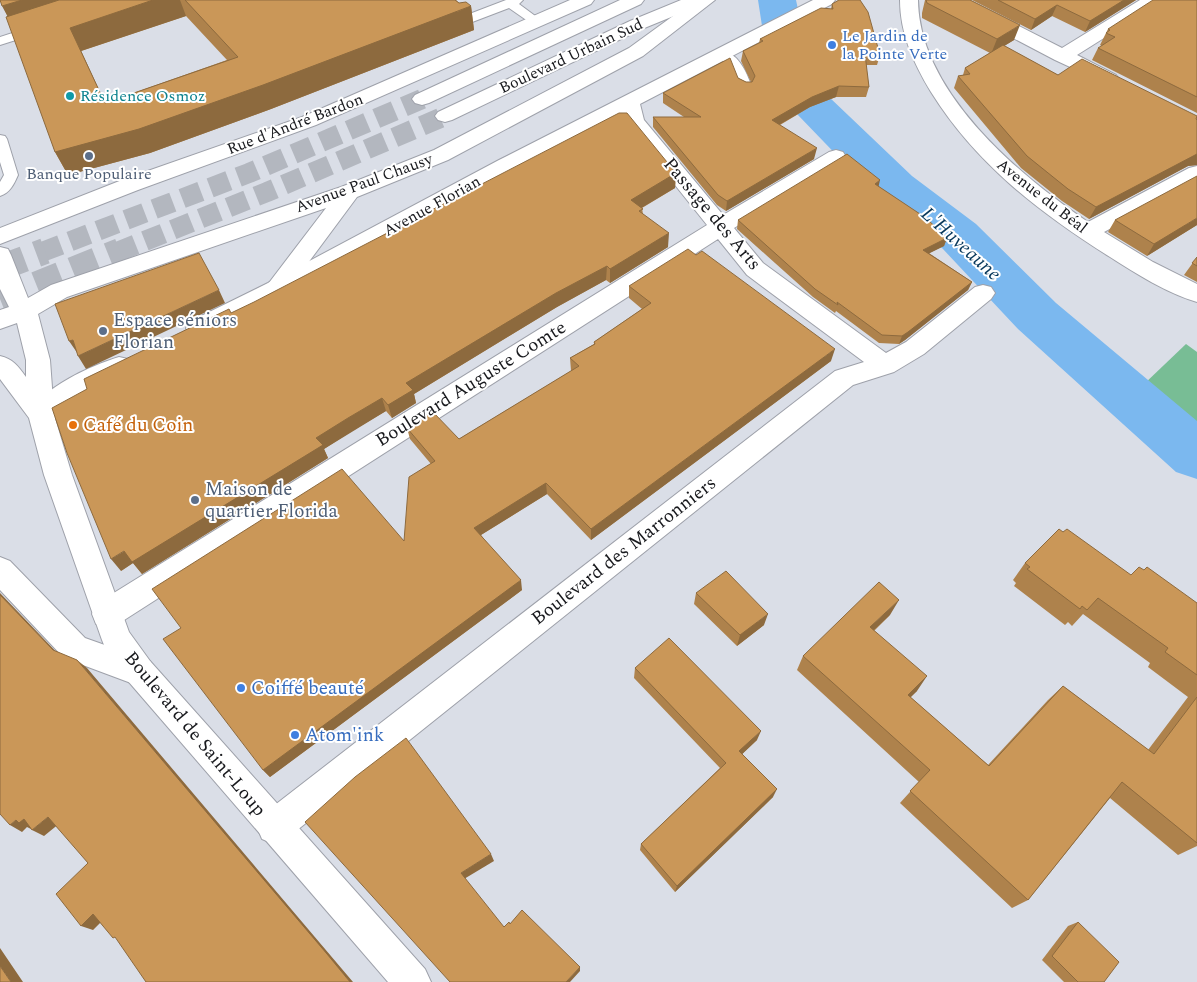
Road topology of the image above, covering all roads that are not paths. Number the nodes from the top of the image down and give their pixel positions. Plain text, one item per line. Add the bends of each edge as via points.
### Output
1 (585, 0) edge
2 (635, 0) edge
3 (698, 0) edge
4 (706, 0) edge
5 (826, 0) edge
6 (909, 0) edge
7 (954, 0) edge
8 (1152, 0) edge
9 (513, 1) edge
10 (47, 21) edge
11 (463, 21) edge
12 (536, 22) junction
13 (1, 41) edge
14 (723, 55) junction
15 (1062, 56) junction
16 (1121, 86) edge
17 (745, 87) edge
18 (422, 99) tunnel mouth
19 (630, 102) junction
20 (445, 116) tunnel mouth
21 (0, 139) edge
22 (836, 157) dead end
23 (1197, 173) edge
24 (0, 191) edge
25 (349, 192) junction
26 (720, 227) junction
27 (1087, 232) junction
28 (0, 236) edge
29 (0, 255) edge
30 (274, 292) junction
31 (983, 293) dead end
32 (1197, 294) edge
33 (25, 310) junction
34 (0, 320) edge
35 (178, 338) edge
36 (135, 359) edge
37 (0, 365) edge
38 (885, 365) junction
39 (41, 415) junction
40 (0, 570) edge
41 (107, 614) junction
42 (139, 671) junction
43 (274, 827) junction
44 (412, 982) edge

1 - 12 main road, Rue d'André Bardon
2 - 18 main road, Boulevard Urbain Sud
3 - 20 main road, Boulevard Urbain Sud via 636,25
4 - 25 main road, Avenue Paul Chausy via 636,52 441,154
5 - 14 main road, Avenue Florian
6 - 27 main road, Avenue du Béal via 913,32 923,60 947,102 973,136 1022,184
7 - 15 main road
8 - 15 main road
9 - 11 lane
9 - 12 lane
10 - 13 lane
12 - 28 main road, Rue d'André Bardon via 309,121
14 - 17 lane via 736,65
14 - 19 main road, Avenue Florian
15 - 16 main road
19 - 26 main road, Passage des Arts via 634,121
19 - 30 main road, Avenue Florian
21 - 24 lane via 11,175
22 - 26 main road, Boulevard Auguste Comte
23 - 27 main road
25 - 30 main road
25 - 33 main road, Avenue Paul Chausy via 58,291
26 - 38 main road, Passage des Arts via 755,269
26 - 41 main road, Boulevard Auguste Comte
27 - 32 main road, Avenue du Béal via 1135,263
29 - 33 main road via 15,298
30 - 35 main road, Avenue Florian
31 - 38 main road, Boulevard des Marronniers via 915,348
33 - 34 main road, Avenue Paul Chausy
33 - 39 main road via 38,360
36 - 39 main road via 66,392
37 - 39 main road
38 - 43 main road, Boulevard des Marronniers via 844,378
39 - 41 main road, Boulevard de Saint-Loup via 58,475
40 - 42 main road via 75,648
41 - 42 main road, Boulevard de Saint-Loup via 117,640
42 - 43 main road, Boulevard de Saint-Loup
43 - 44 main road, Boulevard de Saint-Loup

